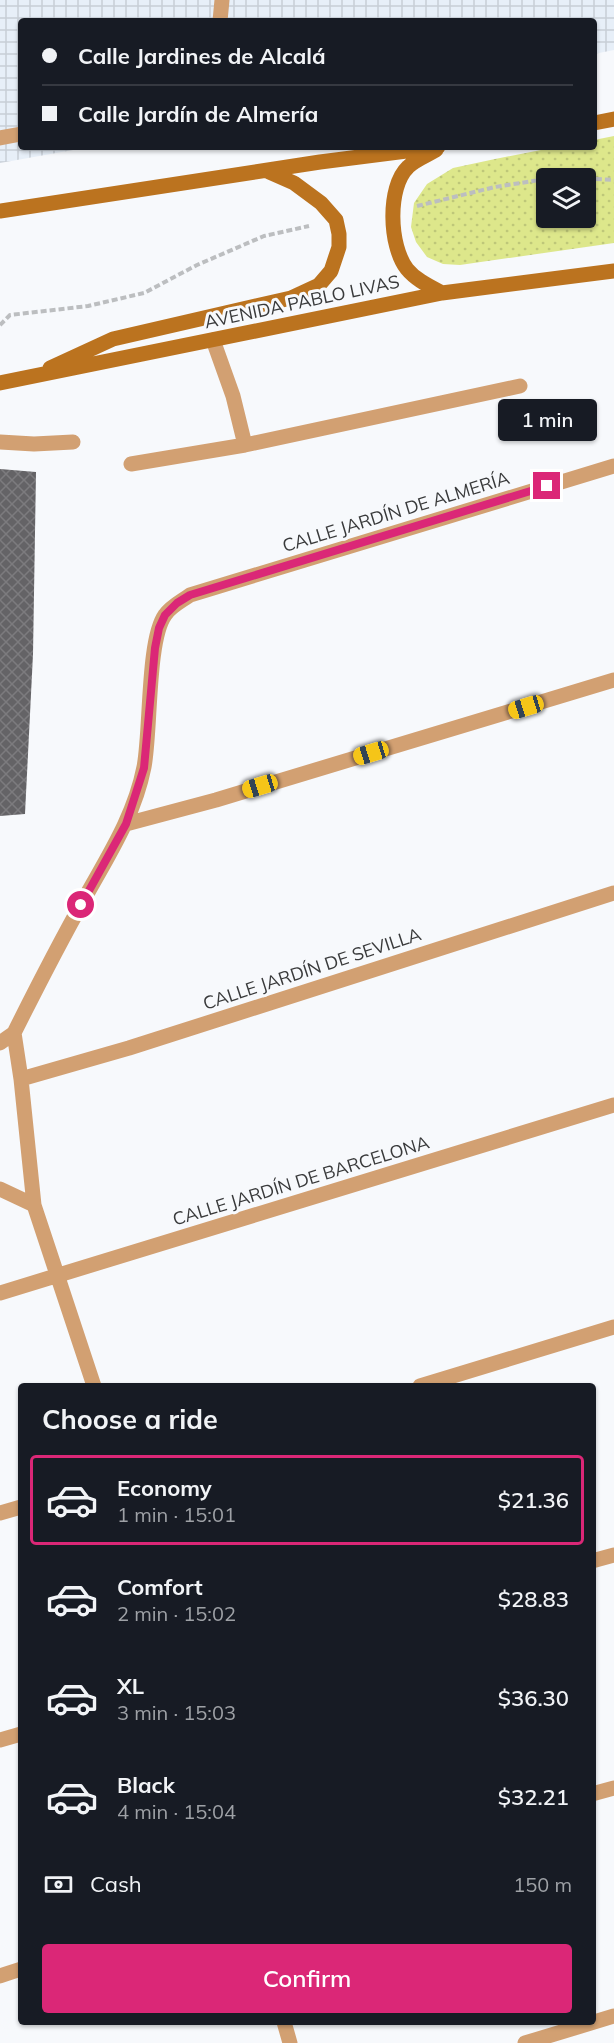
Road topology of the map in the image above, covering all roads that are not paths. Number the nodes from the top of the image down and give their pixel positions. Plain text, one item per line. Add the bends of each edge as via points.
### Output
1 (222, 0) edge
2 (220, 18) edge
3 (614, 119) edge
4 (597, 122) edge
5 (18, 135) edge
6 (0, 138) edge
7 (416, 150) edge
8 (435, 150) edge
9 (268, 172) junction
10 (0, 211) edge
11 (614, 271) edge
12 (442, 293) junction
13 (213, 340) junction
14 (34, 376) junction
15 (0, 383) edge
16 (520, 386) dead end
17 (0, 442) edge
18 (73, 442) dead end
19 (245, 445) junction
20 (131, 464) dead end
21 (614, 466) edge
22 (614, 680) edge
23 (126, 824) junction
24 (614, 893) edge
25 (14, 1032) junction
26 (0, 1043) edge
27 (21, 1079) junction
28 (614, 1106) edge
29 (0, 1189) edge
30 (34, 1205) junction
31 (58, 1275) junction
32 (0, 1293) edge
33 (614, 1327) edge
34 (93, 1383) edge
35 (430, 1383) edge
36 (18, 1508) edge
37 (0, 1513) edge
38 (614, 1555) edge
39 (596, 1561) edge
40 (18, 1735) edge
41 (0, 1740) edge
42 (614, 1788) edge
43 (596, 1793) edge
44 (18, 1970) edge
45 (0, 1976) edge
46 (614, 2016) edge
47 (596, 2021) edge
48 (285, 2025) edge
49 (584, 2025) edge
50 (290, 2043) edge
51 (525, 2043) edge

1 - 2 street
3 - 4 main road
5 - 6 street
7 - 9 main road
8 - 12 main road via 404,171 392,212 396,242 406,267 418,280
9 - 10 main road
9 - 14 main road via 294,183 336,220 339,247 332,270 319,285 271,304 112,339
11 - 12 main road, AVENIDA PABLO LIVAS
12 - 13 main road, AVENIDA PABLO LIVAS
13 - 14 main road, AVENIDA PABLO LIVAS
13 - 19 street
14 - 15 main road, AVENIDA PABLO LIVAS
16 - 19 street
17 - 18 street
19 - 20 street
21 - 23 street, CALLE JARDÍN DE ALMERÍA via 190,595 177,603 159,628 144,768
22 - 23 street
23 - 25 street
24 - 27 street, CALLE JARDÍN DE SEVILLA
25 - 26 street
25 - 27 street
27 - 30 street
28 - 31 street, CALLE JARDÍN DE BARCELONA
29 - 30 street
30 - 31 street
31 - 32 street, CALLE JARDÍN DE BARCELONA
31 - 34 street
33 - 35 street
36 - 37 street
38 - 39 street
40 - 41 street
42 - 43 street
44 - 45 street
46 - 47 street
48 - 50 street
49 - 51 street

